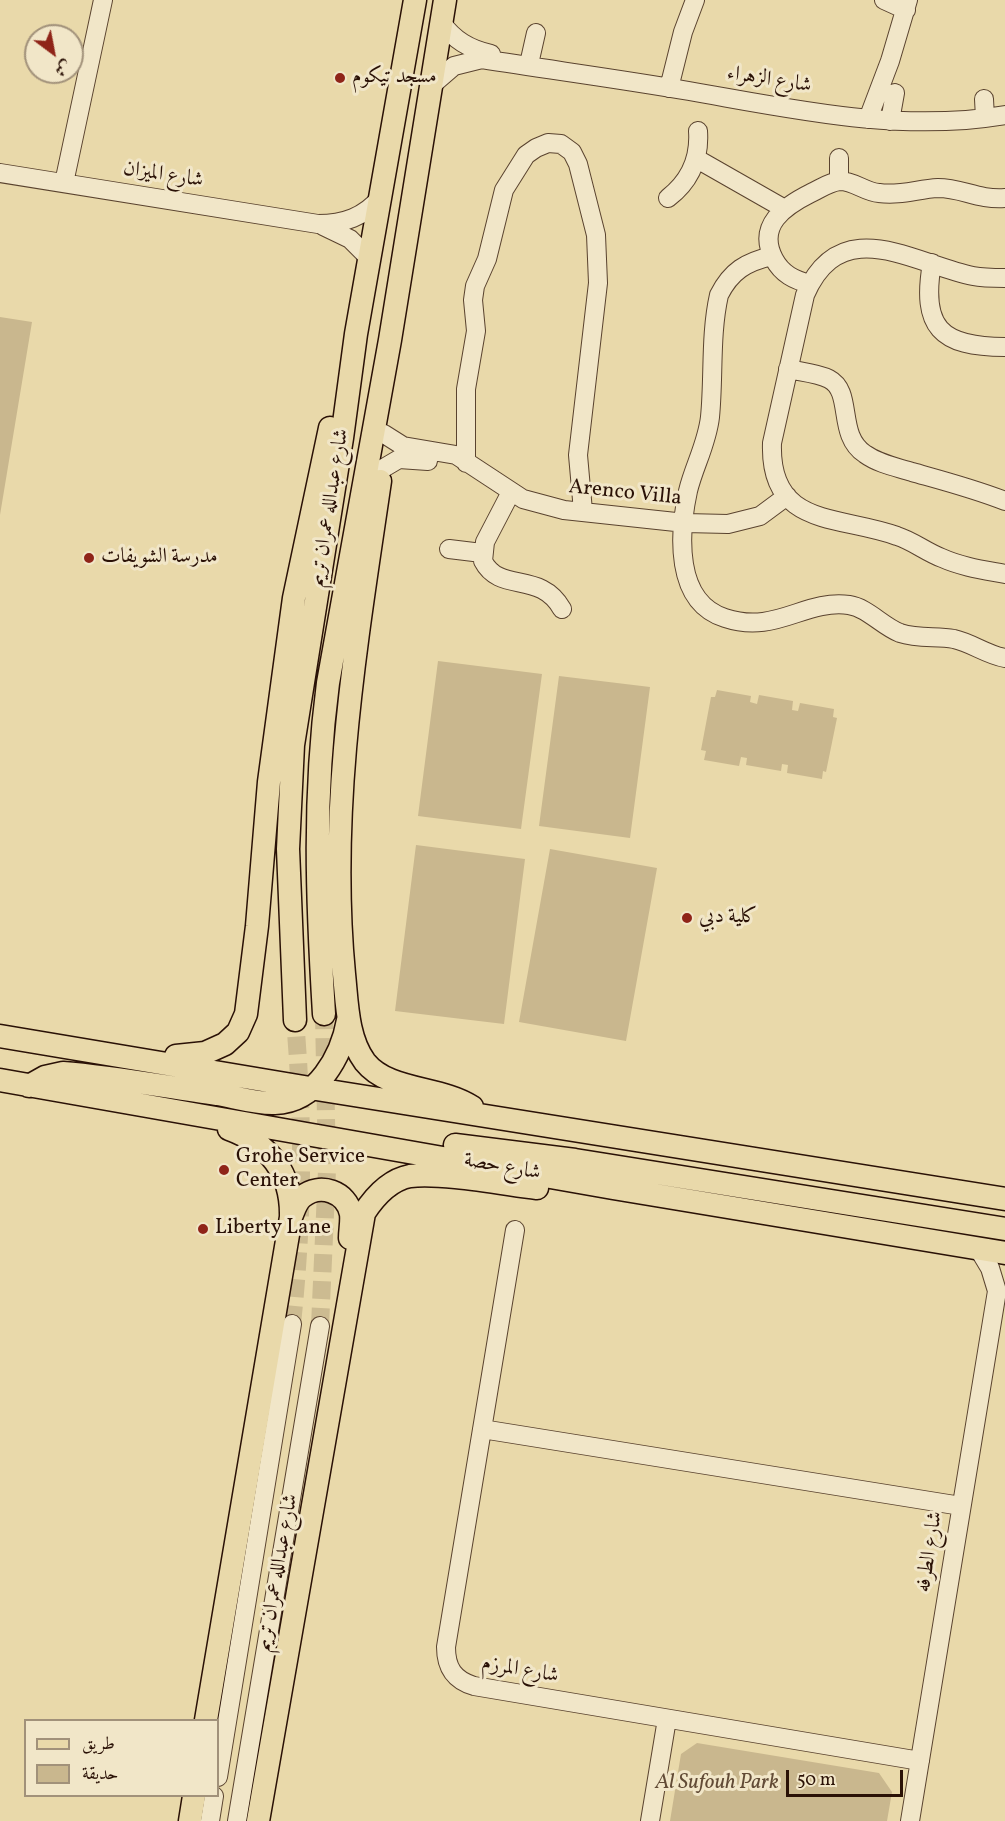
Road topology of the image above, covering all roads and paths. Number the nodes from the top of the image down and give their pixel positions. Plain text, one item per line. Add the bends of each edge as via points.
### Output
1 (103, 0) edge
2 (415, 0) edge
3 (695, 0) edge
4 (884, 0) edge
5 (907, 5) edge
6 (443, 11) edge
7 (536, 33) dead end
8 (528, 64) junction
9 (432, 85) junction
10 (669, 87) junction
11 (895, 93) dead end
12 (984, 99) dead end
13 (1005, 115) edge
14 (868, 118) junction
15 (985, 118) junction
16 (890, 121) junction
17 (698, 131) dead end
18 (840, 158) dead end
19 (697, 159) junction
20 (0, 173) edge
21 (839, 181) junction
22 (64, 183) junction
23 (381, 197) junction
24 (668, 198) dead end
25 (1005, 198) edge
26 (783, 208) junction
27 (318, 224) junction
28 (772, 256) junction
29 (369, 258) junction
30 (932, 263) junction
31 (1005, 278) edge
32 (810, 284) junction
33 (356, 334) junction
34 (390, 340) junction
35 (1005, 347) edge
36 (788, 369) junction
37 (384, 434) junction
38 (464, 462) junction
39 (382, 469) junction
40 (511, 492) junction
41 (787, 496) junction
42 (1005, 501) edge
43 (583, 511) junction
44 (685, 523) junction
45 (449, 549) dead end
46 (482, 553) junction
47 (1005, 574) edge
48 (562, 609) dead end
49 (1005, 658) edge
50 (324, 1014) tunnel mouth
51 (348, 1018) junction
52 (295, 1020) tunnel mouth
53 (0, 1036) edge
54 (139, 1057) junction
55 (0, 1080) edge
56 (29, 1086) junction
57 (310, 1089) junction
58 (192, 1114) junction
59 (482, 1116) junction
60 (370, 1144) junction
61 (612, 1188) junction
62 (1005, 1199) edge
63 (291, 1217) junction
64 (1005, 1229) edge
65 (515, 1230) dead end
66 (978, 1248) junction
67 (1005, 1253) edge
68 (351, 1278) junction
69 (1001, 1285) edge
70 (292, 1324) tunnel mouth
71 (320, 1326) tunnel mouth
72 (482, 1429) junction
73 (962, 1506) junction
74 (206, 1719) edge
75 (667, 1719) junction
76 (920, 1761) junction
77 (219, 1771) edge
78 (194, 1797) edge
79 (214, 1797) edge
80 (190, 1821) edge
81 (210, 1821) edge
82 (237, 1821) edge
83 (258, 1821) edge
84 (650, 1821) edge
85 (910, 1821) edge

1 - 22 street
2 - 23 main road, شارع عبدالله عمران تريم
3 - 10 street
4 - 5 street
5 - 14 street
6 - 8 street, شارع الزهراء via 449,33 470,48
6 - 9 main road, شارع عبدالله عمران تريم
7 - 8 street
8 - 9 street, شارع الزهراء via 468,60 442,74
8 - 10 street, شارع الزهراء
9 - 34 main road, شارع عبدالله عمران تريم
10 - 14 street, شارع الزهراء
11 - 16 street
12 - 15 street
13 - 15 street, شارع الزهراء
14 - 16 street, شارع الزهراء
15 - 16 street, شارع الزهراء
17 - 19 street
18 - 21 street
19 - 24 street via 686,181
19 - 26 street
20 - 22 street, شارع الميزان
21 - 25 street via 891,195 939,188 975,197
21 - 26 street
22 - 27 street, شارع الميزان
23 - 27 street, شارع الميزان via 356,217 336,224
23 - 29 main road, شارع عبدالله عمران تريم
26 - 28 street via 770,230
27 - 29 street, شارع الميزان via 350,239
28 - 32 street via 786,275
28 - 44 street via 737,269 718,295 708,433 688,492
29 - 33 main road, شارع عبدالله عمران تريم
30 - 31 street via 972,276
30 - 32 street via 890,250 864,247 827,262
30 - 35 street via 927,290 935,323 962,344
32 - 36 street
33 - 52 main road, شارع عبدالله عمران تريم via 293,745 288,849
33 - 54 main road via 328,435 294,598 269,782 246,1014 238,1032 225,1044 205,1053
34 - 37 main road
34 - 50 main road, شارع عبدالله عمران تريم via 321,738 316,847
36 - 41 street via 772,457 774,471
36 - 42 street via 822,377 838,386 847,431 861,452 872,459
37 - 38 street, Arenco Villa via 403,447 451,454
37 - 39 main road
38 - 39 street, Arenco Villa via 399,459
38 - 40 street, Arenco Villa
38 - 43 street via 466,389 476,331 473,300 498,210 526,155 548,142 561,144 572,152 578,164 599,259 578,455
39 - 51 main road via 341,770 339,894
40 - 43 street, Arenco Villa via 536,504
40 - 46 street
41 - 44 street, Arenco Villa via 774,508 745,521
41 - 47 street via 821,519 889,533 958,564
43 - 44 street, Arenco Villa
44 - 49 street via 683,565 688,582 702,603 723,618 772,622 823,606 852,605 900,633 956,640
45 - 46 street
46 - 48 street via 492,574 546,590
51 - 57 main road via 337,1059
51 - 59 main road via 364,1060 374,1072 462,1100
53 - 54 main road
54 - 57 main road
55 - 56 main road, شارع حصة
56 - 57 main road via 54,1075 81,1074 276,1103
56 - 58 main road, شارع حصة
57 - 59 main road
58 - 60 main road, شارع حصة
58 - 63 main road via 242,1133 270,1153 286,1180
59 - 62 main road
60 - 61 main road, شارع حصة
60 - 64 main road via 417,1140 575,1160
61 - 66 main road, شارع حصة
61 - 68 main road via 556,1190 409,1176 375,1196 364,1213
63 - 68 main road via 296,1203 313,1191 323,1189 342,1197 351,1216
63 - 74 main road
65 - 72 street, شارع المرزم
66 - 67 main road, شارع حصة
66 - 69 street, شارع الطرفه
68 - 83 main road
69 - 73 street, شارع الطرفه
70 - 77 street, شارع عبدالله عمران تريم
71 - 82 street, شارع عبدالله عمران تريم
72 - 73 street
72 - 75 street, شارع المرزم via 446,1647 449,1668 464,1683 474,1686
73 - 76 street, شارع الطرفه
75 - 76 street, شارع المرزم
75 - 84 street
76 - 85 street, شارع الطرفه
78 - 80 main road
79 - 81 street

